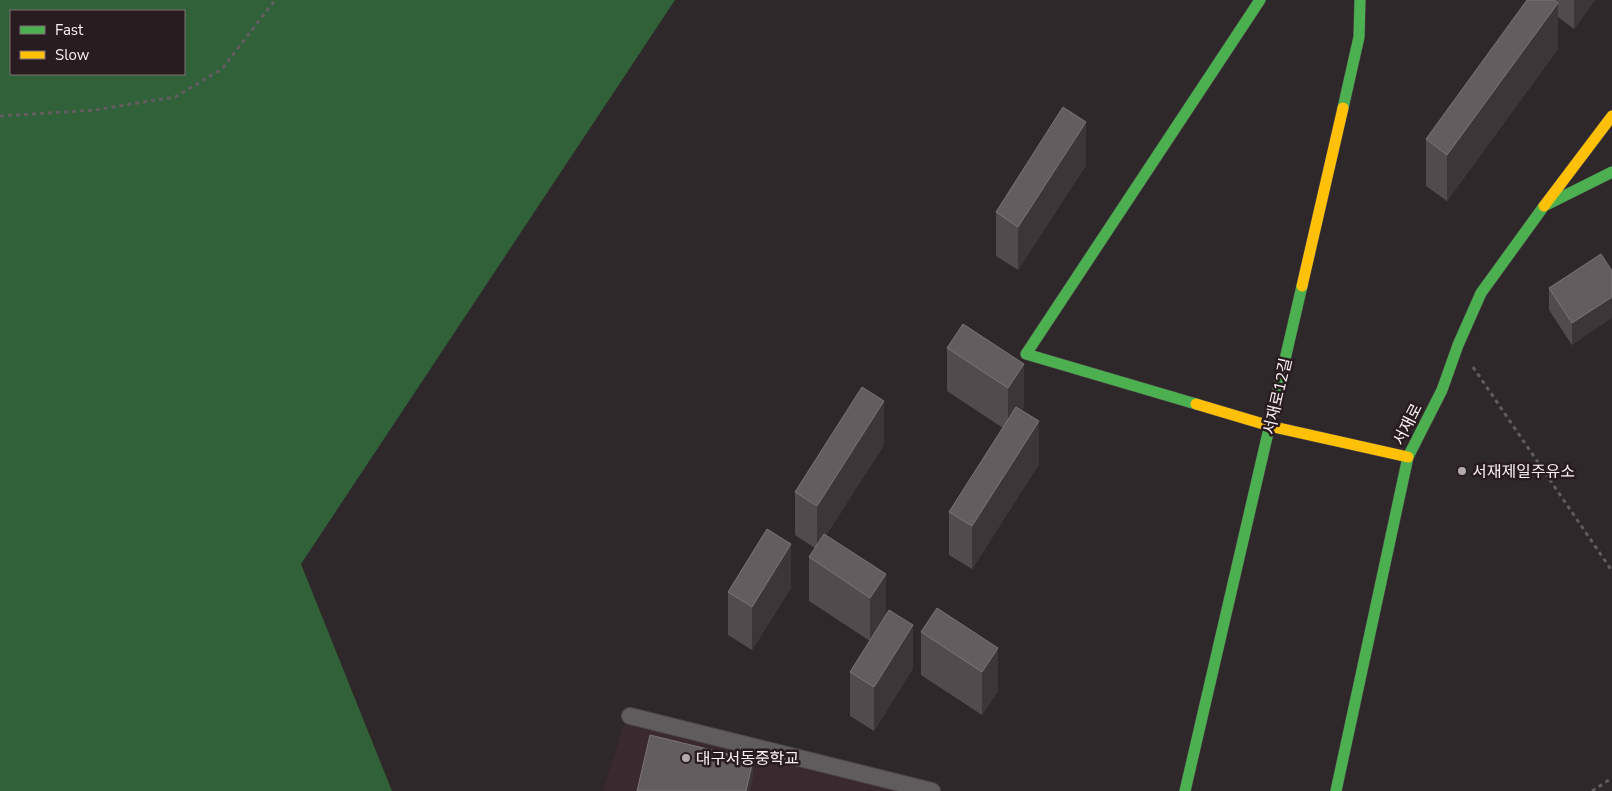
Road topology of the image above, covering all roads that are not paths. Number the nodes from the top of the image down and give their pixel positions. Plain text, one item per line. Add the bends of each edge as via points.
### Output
1 (1260, 0) edge
2 (1360, 0) edge
3 (1612, 116) edge
4 (1612, 172) edge
5 (1542, 207) junction
6 (1270, 426) junction
7 (1408, 457) junction
8 (630, 716) dead end
9 (932, 791) edge
10 (1185, 791) edge
11 (1336, 791) edge

1 - 6 street via 1026,354
2 - 6 street, 서재로12길 via 1359,37
3 - 5 street, 서재로
4 - 5 street
5 - 7 street, 서재로 via 1482,293 1442,390
6 - 7 street
6 - 10 street, 서재로12길
7 - 11 street, 서재로
8 - 9 street

